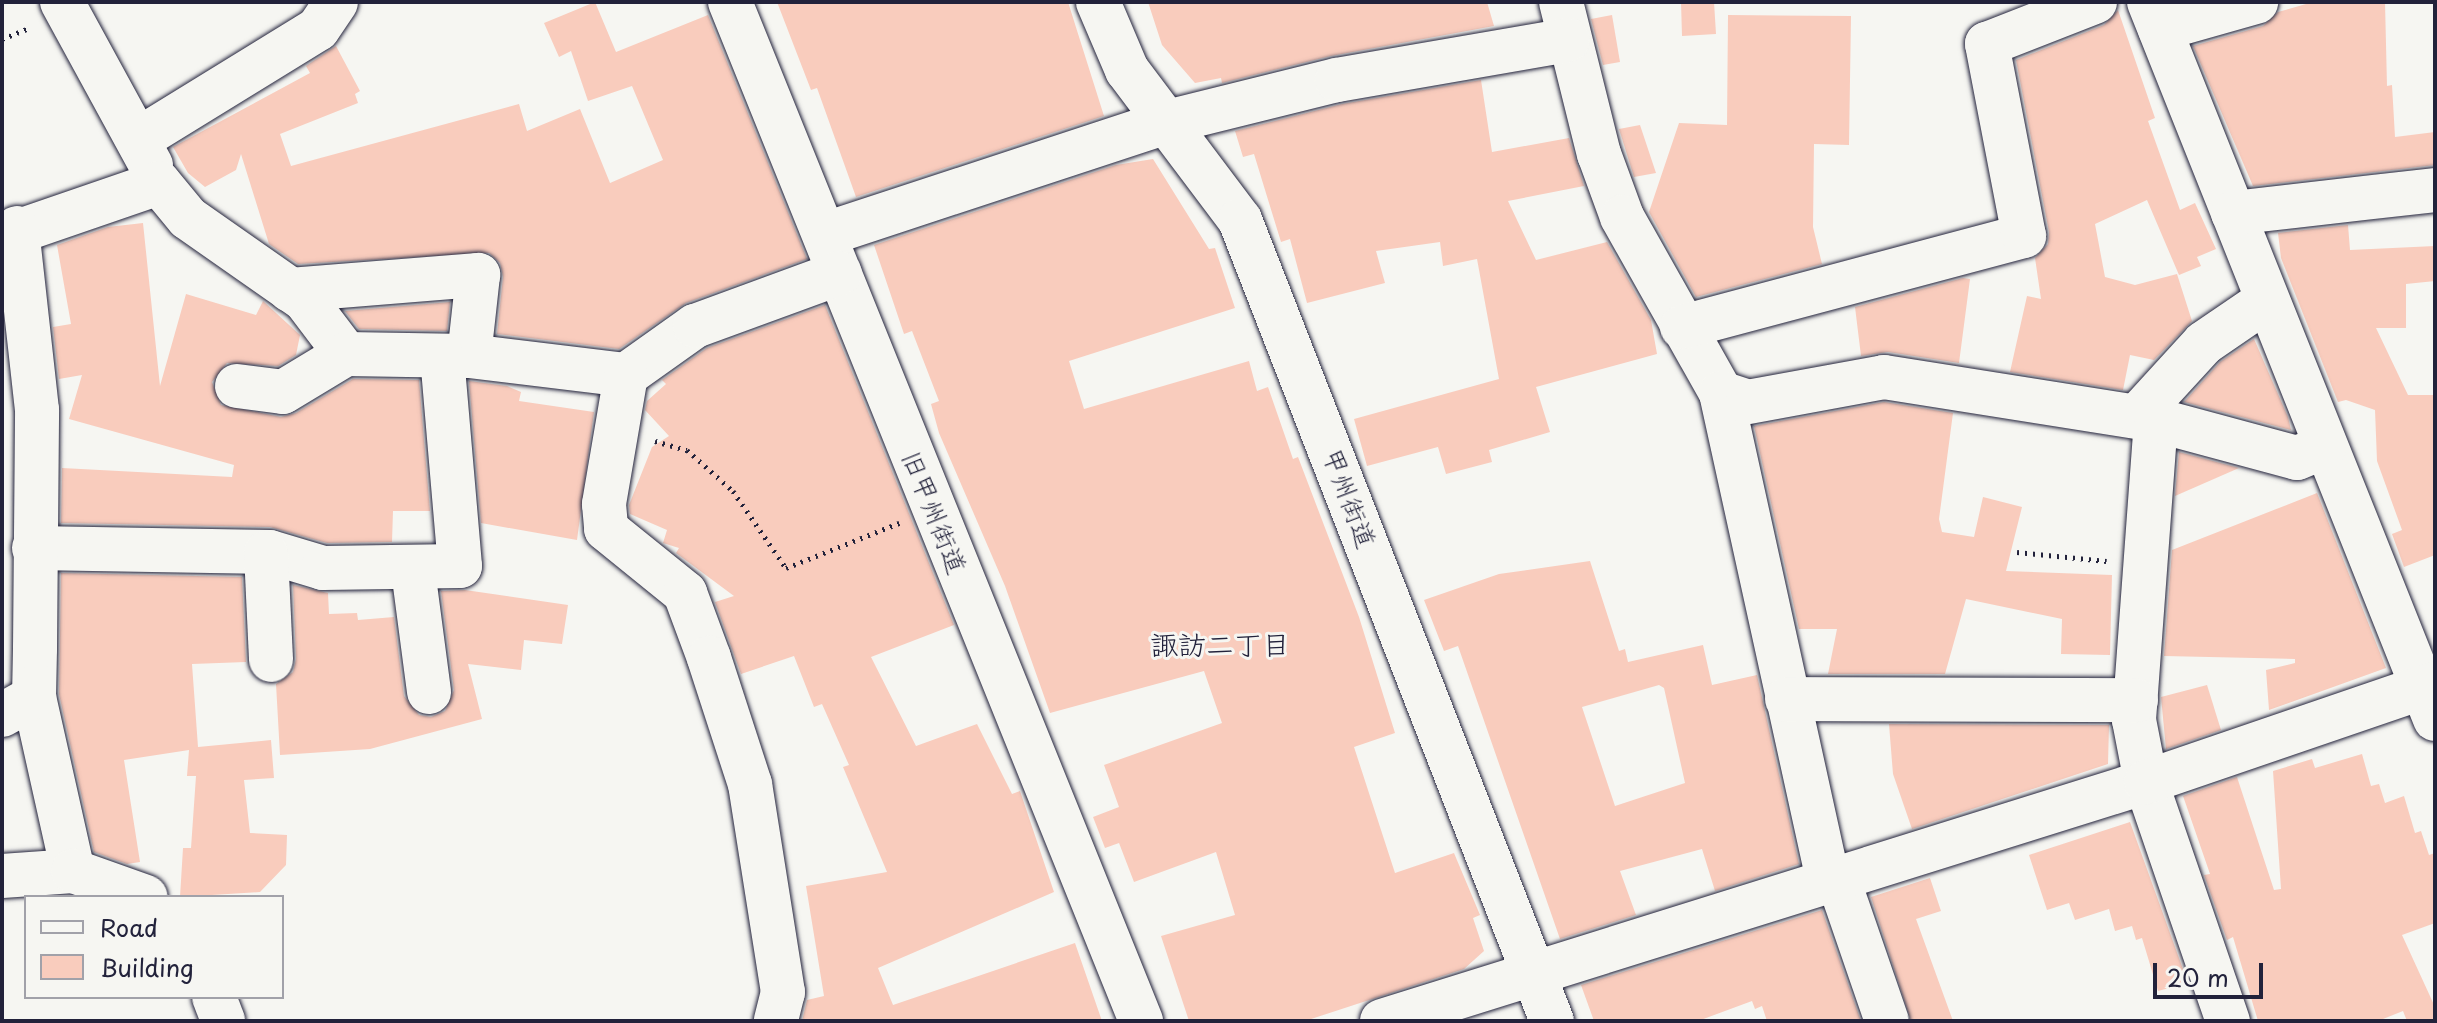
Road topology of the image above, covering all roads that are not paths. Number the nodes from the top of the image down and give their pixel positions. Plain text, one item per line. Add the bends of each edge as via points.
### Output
1 (62, 2) edge
2 (336, 2) edge
3 (730, 2) edge
4 (1098, 2) edge
5 (2095, 2) edge
6 (2256, 2) edge
7 (2154, 16) edge
8 (1565, 21) edge
9 (1167, 122) junction
10 (139, 139) junction
11 (159, 183) junction
12 (2435, 190) edge
13 (2233, 213) junction
14 (10, 232) edge
15 (833, 254) junction
16 (290, 290) junction
17 (2267, 300) junction
18 (1682, 327) junction
19 (346, 354) junction
20 (456, 356) junction
21 (237, 386) dead end
22 (624, 391) junction
23 (1721, 393) junction
24 (2148, 417) junction
25 (2324, 447) junction
26 (34, 548) junction
27 (266, 553) junction
28 (413, 570) junction
29 (19, 647) edge
30 (271, 660) dead end
31 (429, 692) dead end
32 (2431, 697) edge
33 (1787, 699) junction
34 (2136, 700) junction
35 (18, 706) edge
36 (2146, 782) junction
37 (73, 871) junction
38 (2, 876) edge
39 (1838, 879) junction
40 (140, 895) edge
41 (1534, 974) junction
42 (215, 999) edge
43 (223, 1021) edge
44 (776, 1021) edge
45 (1141, 1021) edge
46 (1382, 1021) edge
47 (1552, 1021) edge
48 (1887, 1021) edge
49 (2228, 1021) edge

1 - 10 main road
2 - 10 main road via 318,29
3 - 15 main road, 旧甲州街道
4 - 9 main road, 甲州街道 via 1127,70
5 - 18 main road via 1987,44 2024,236
6 - 7 main road
7 - 13 main road
8 - 9 main road
8 - 18 main road via 1622,217
9 - 15 main road
9 - 41 main road, 甲州街道 via 1240,220
10 - 11 main road
11 - 14 main road
11 - 16 main road via 188,218
12 - 13 main road
13 - 17 main road
14 - 26 main road via 37,410
15 - 22 main road via 695,326
15 - 45 main road, 旧甲州街道
16 - 19 main road via 305,300
16 - 20 main road via 478,275
17 - 24 main road via 2204,343
17 - 25 main road
18 - 23 main road
19 - 20 main road
19 - 21 main road via 283,392
20 - 22 main road
20 - 28 main road via 460,566
22 - 44 main road via 604,504 606,529 685,593 709,658 750,784 783,992
23 - 24 main road via 1748,402 1884,377
23 - 33 main road
24 - 25 main road via 2297,458
24 - 34 main road
25 - 32 main road
26 - 27 main road
26 - 29 main road
27 - 28 main road via 323,568
27 - 30 main road
28 - 31 main road
29 - 35 main road
32 - 36 main road
33 - 34 main road
33 - 39 main road via 1825,865
34 - 36 main road via 2134,720
35 - 37 main road
36 - 39 main road
36 - 49 main road
37 - 38 main road
37 - 40 main road
39 - 41 main road
39 - 48 main road
41 - 46 main road
41 - 47 main road, 甲州街道
42 - 43 main road

